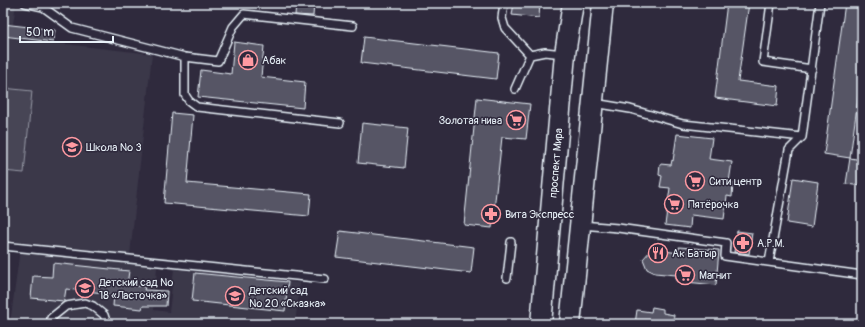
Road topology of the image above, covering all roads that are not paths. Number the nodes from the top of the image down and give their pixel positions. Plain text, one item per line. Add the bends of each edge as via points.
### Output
1 (25, 3) edge
2 (504, 3) edge
3 (573, 3) edge
4 (602, 3) edge
5 (771, 3) edge
6 (820, 3) edge
7 (353, 26) dead end
8 (530, 54) junction
9 (565, 54) junction
10 (184, 57) junction
11 (812, 69) junction
12 (515, 88) dead end
13 (592, 103) junction
14 (340, 123) dead end
15 (802, 137) junction
16 (580, 225) junction
17 (511, 242) dead end
18 (3, 246) edge
19 (769, 262) junction
20 (862, 275) edge
21 (507, 278) dead end
22 (325, 279) dead end
23 (51, 324) edge
24 (107, 324) edge
25 (541, 324) edge
26 (570, 324) edge

1 - 10 lane via 43,7 72,28
2 - 8 lane via 502,18 505,28
3 - 9 main road, проспект Мира
4 - 13 main road
5 - 11 lane via 763,62
6 - 11 lane
7 - 10 lane via 244,14 233,28 218,61
8 - 9 lane
8 - 12 lane
9 - 25 main road, проспект Мира
10 - 14 lane via 184,95 197,107
11 - 15 lane
13 - 15 lane via 630,109 683,124
13 - 16 main road
15 - 19 lane via 789,150
16 - 19 lane via 726,243 725,256
16 - 26 main road
17 - 21 lane
18 - 22 lane
19 - 20 lane
23 - 24 lane via 52,318 66,306 85,303 104,315

